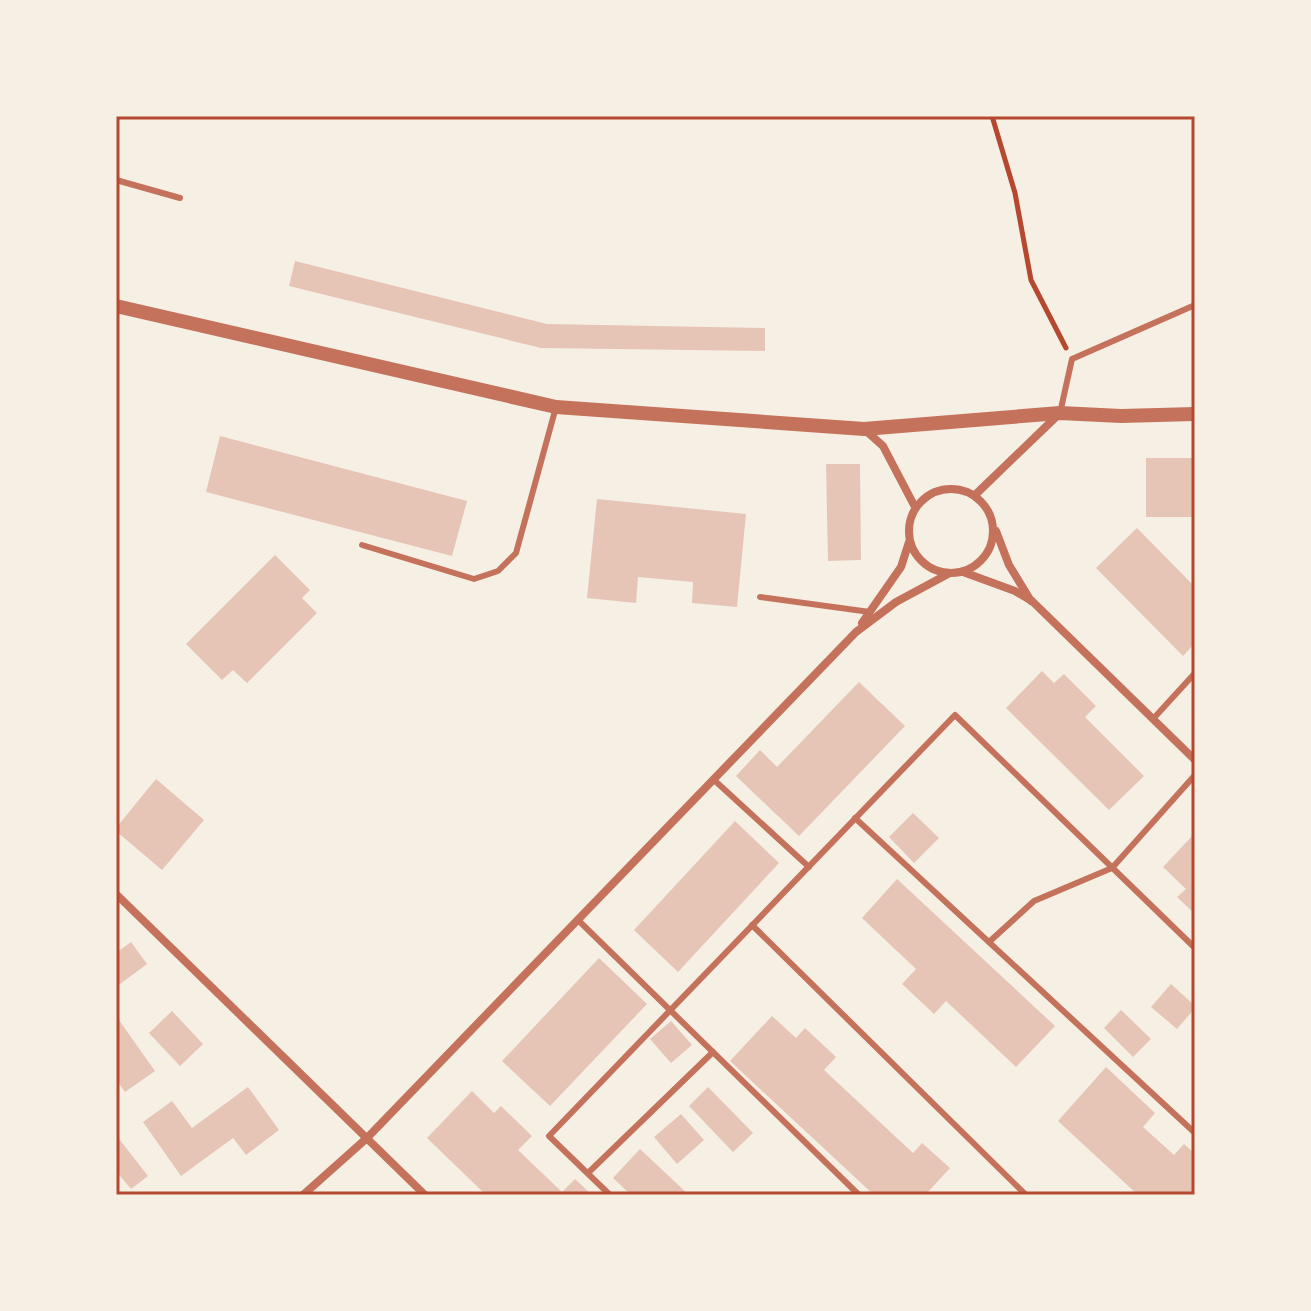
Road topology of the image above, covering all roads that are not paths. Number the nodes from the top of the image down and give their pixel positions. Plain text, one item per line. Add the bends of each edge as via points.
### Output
1 (116, 180) edge
2 (180, 198) dead end
3 (1195, 305) edge
4 (116, 306) edge
5 (556, 407) junction
6 (1060, 413) junction
7 (1195, 414) edge
8 (864, 429) junction
9 (975, 495) junction
10 (915, 507) junction
11 (993, 522) junction
12 (909, 542) junction
13 (362, 545) dead end
14 (963, 572) junction
15 (948, 574) junction
16 (760, 597) dead end
17 (1032, 601) junction
18 (870, 612) junction
19 (856, 632) junction
20 (1195, 673) edge
21 (1153, 719) junction
22 (1195, 760) edge
23 (1195, 775) edge
24 (713, 779) junction
25 (855, 818) junction
26 (809, 867) junction
27 (1112, 868) junction
28 (116, 894) edge
29 (578, 920) junction
30 (752, 925) junction
31 (989, 942) junction
32 (1195, 948) edge
33 (670, 1010) junction
34 (713, 1052) junction
35 (1195, 1133) edge
36 (367, 1138) junction
37 (588, 1173) junction
38 (303, 1195) edge
39 (425, 1195) edge
40 (610, 1195) edge
41 (859, 1195) edge
42 (1026, 1195) edge

1 - 2 lane
3 - 6 lane via 1072,359
4 - 5 street
5 - 8 street
5 - 13 lane via 516,553 498,571 474,579
6 - 7 street
6 - 8 street
6 - 9 street
8 - 10 street via 883,446
9 - 10 street via 953,487 939,489
9 - 11 street
10 - 12 street
11 - 14 street via 992,545 980,563
11 - 17 street via 1009,565
12 - 15 street via 918,559
12 - 18 street via 901,567
14 - 15 street
14 - 17 street
15 - 19 street via 896,602
16 - 18 lane
17 - 21 street
18 - 19 street
19 - 24 street
20 - 21 lane
21 - 22 street
23 - 27 lane
24 - 26 lane
24 - 29 street
25 - 26 lane
25 - 27 lane via 955,715
25 - 31 lane
26 - 30 lane
27 - 31 lane via 1034,901
27 - 32 lane
28 - 36 street
29 - 33 lane
29 - 36 street
30 - 33 lane
30 - 42 lane
31 - 35 lane
33 - 34 lane
33 - 37 lane via 549,1136
34 - 37 lane
34 - 41 lane
36 - 38 street
36 - 39 street
37 - 40 lane

